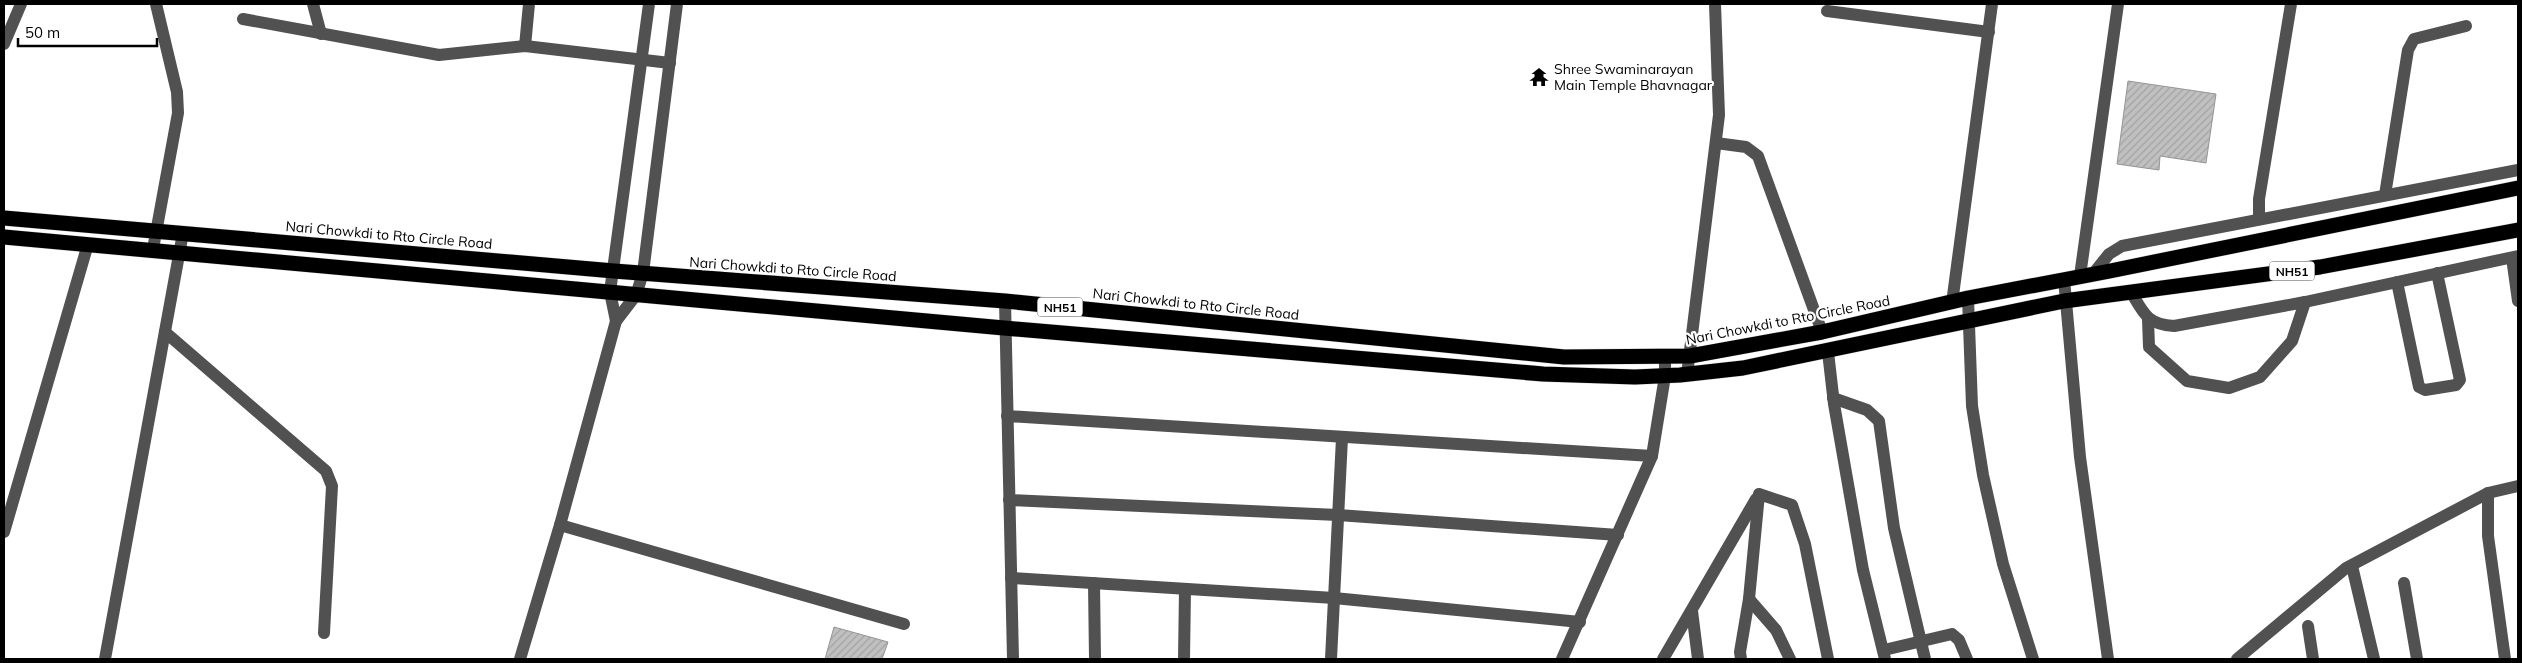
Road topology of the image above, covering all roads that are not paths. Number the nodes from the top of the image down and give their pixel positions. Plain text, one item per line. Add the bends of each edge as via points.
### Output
1 (21, 4) edge
2 (156, 4) edge
3 (313, 4) edge
4 (529, 4) edge
5 (649, 4) edge
6 (677, 4) edge
7 (1715, 4) edge
8 (1992, 4) edge
9 (2118, 4) edge
10 (2291, 4) edge
11 (1827, 12) dead end
12 (243, 19) dead end
13 (2466, 26) dead end
14 (1989, 32) junction
15 (321, 34) junction
16 (4, 44) edge
17 (525, 46) junction
18 (642, 61) junction
19 (670, 63) junction
20 (1716, 143) junction
21 (2518, 170) edge
22 (2518, 188) edge
23 (2385, 195) junction
24 (4, 218) edge
25 (2259, 219) junction
26 (2518, 230) edge
27 (156, 231) junction
28 (183, 233) junction
29 (4, 237) edge
30 (88, 244) junction
31 (153, 250) junction
32 (180, 252) junction
33 (2515, 257) edge
34 (614, 271) junction
35 (643, 273) junction
36 (2437, 273) junction
37 (2087, 275) junction
38 (2064, 279) junction
39 (2396, 282) junction
40 (610, 292) junction
41 (2131, 292) junction
42 (636, 295) junction
43 (1968, 298) junction
44 (1005, 301) junction
45 (2064, 301) junction
46 (2518, 301) edge
47 (2305, 302) junction
48 (1952, 303) junction
49 (2148, 319) junction
50 (616, 320) junction
51 (1970, 322) junction
52 (1004, 328) junction
53 (165, 332) junction
54 (1822, 332) junction
55 (1828, 352) junction
56 (1665, 356) junction
57 (1690, 356) junction
58 (1687, 375) junction
59 (1665, 376) junction
60 (1833, 398) junction
61 (1007, 416) junction
62 (1342, 438) junction
63 (1652, 456) junction
64 (2518, 486) edge
65 (1759, 494) junction
66 (2488, 494) junction
67 (1009, 500) junction
68 (1338, 515) junction
69 (560, 526) junction
70 (4, 532) edge
71 (1618, 535) junction
72 (2352, 566) junction
73 (1011, 578) junction
74 (1094, 583) junction
75 (2404, 583) dead end
76 (1185, 589) junction
77 (1334, 598) junction
78 (1749, 599) junction
79 (1692, 611) junction
80 (1580, 622) junction
81 (904, 624) dead end
82 (2308, 626) dead end
83 (324, 633) dead end
84 (1921, 642) junction
85 (1884, 654) edge
86 (104, 659) edge
87 (520, 659) edge
88 (1013, 659) edge
89 (1095, 659) edge
90 (1184, 659) edge
91 (1331, 659) edge
92 (1562, 659) edge
93 (1664, 659) edge
94 (1698, 659) edge
95 (1741, 659) edge
96 (1790, 659) edge
97 (1828, 659) edge
98 (1925, 659) edge
99 (1967, 659) edge
100 (2032, 659) edge
101 (2108, 659) edge
102 (2237, 659) edge
103 (2313, 659) edge
104 (2374, 659) edge
105 (2417, 659) edge
106 (2505, 659) edge

1 - 16 street
2 - 27 street via 178,103
3 - 15 street
4 - 17 street
5 - 18 street
6 - 19 street
7 - 20 street via 1719,115
8 - 14 street
9 - 37 street
10 - 25 street via 2259,199
11 - 14 street
12 - 15 street
13 - 23 street via 2414,39 2408,50
14 - 48 street
15 - 17 street via 439,55
17 - 18 street
18 - 19 street
18 - 34 street
19 - 35 street
20 - 54 street via 1746,148 1758,156
20 - 57 street
21 - 23 street
22 - 37 highway, Nari Chowkdi to Rto Circle Road / NH51
23 - 25 street
24 - 27 highway, Nari Chowkdi to Rto Circle Road / NH51
25 - 37 street via 2122,246 2108,254
26 - 41 highway, NH51 via 2320,267
27 - 28 highway, Nari Chowkdi to Rto Circle Road / NH51
27 - 31 street
28 - 32 street
28 - 34 highway, Nari Chowkdi to Rto Circle Road / NH51
29 - 30 highway, NH51
30 - 31 highway, NH51
30 - 70 street
31 - 32 highway, NH51
32 - 40 highway, NH51
32 - 53 street
33 - 36 street
33 - 46 street
34 - 35 highway, Nari Chowkdi to Rto Circle Road / NH51
34 - 40 street
35 - 42 street
35 - 44 highway, Nari Chowkdi to Rto Circle Road / NH51
36 - 39 street
36 - 39 street via 2460,380 2456,385 2425,390 2419,387
37 - 38 highway, Nari Chowkdi to Rto Circle Road / NH51
38 - 43 highway, Nari Chowkdi to Rto Circle Road / NH51
38 - 45 street
39 - 47 street
40 - 42 highway, NH51
40 - 50 street
41 - 45 highway, NH51
41 - 49 street
42 - 50 street
42 - 52 highway, NH51
43 - 48 highway, Nari Chowkdi to Rto Circle Road / NH51
43 - 51 street
44 - 52 street
44 - 56 highway, Nari Chowkdi to Rto Circle Road / NH51 via 1564,357
45 - 51 highway, NH51
45 - 101 street via 2080,457
47 - 49 street via 2174,326 2159,325
47 - 49 street via 2292,341 2260,376 2230,388 2187,381 2149,347
48 - 54 highway, Nari Chowkdi to Rto Circle Road / NH51
50 - 69 street
51 - 55 highway, NH51
51 - 100 street via 1972,406 1983,474 2003,564
52 - 59 highway, NH51 via 1543,374
52 - 61 street
53 - 83 street via 326,471 332,486
53 - 86 street
54 - 57 highway, Nari Chowkdi to Rto Circle Road / NH51
55 - 58 highway, NH51
55 - 60 street
56 - 57 highway, Nari Chowkdi to Rto Circle Road / NH51
56 - 59 street
57 - 58 street
58 - 59 highway, NH51
59 - 63 street
60 - 84 street via 1867,410 1879,421 1892,519
60 - 85 street via 1864,570
61 - 62 street
61 - 67 street
62 - 63 street
62 - 68 street
63 - 71 street
64 - 66 street
65 - 78 street
65 - 79 street
65 - 97 street via 1792,505 1805,544
66 - 72 street
66 - 106 street via 2488,536
67 - 68 street
67 - 73 street
68 - 71 street
68 - 77 street
69 - 81 street
69 - 87 street
71 - 80 street
72 - 102 street
72 - 104 street
73 - 74 street
73 - 88 street
74 - 76 street
74 - 89 street
75 - 105 street
76 - 77 street
76 - 90 street
77 - 80 street
77 - 91 street
78 - 95 street
78 - 96 street via 1776,630
79 - 93 street
79 - 94 street
80 - 92 street
82 - 103 street
84 - 85 street
84 - 98 street
84 - 99 street via 1952,634 1959,640

